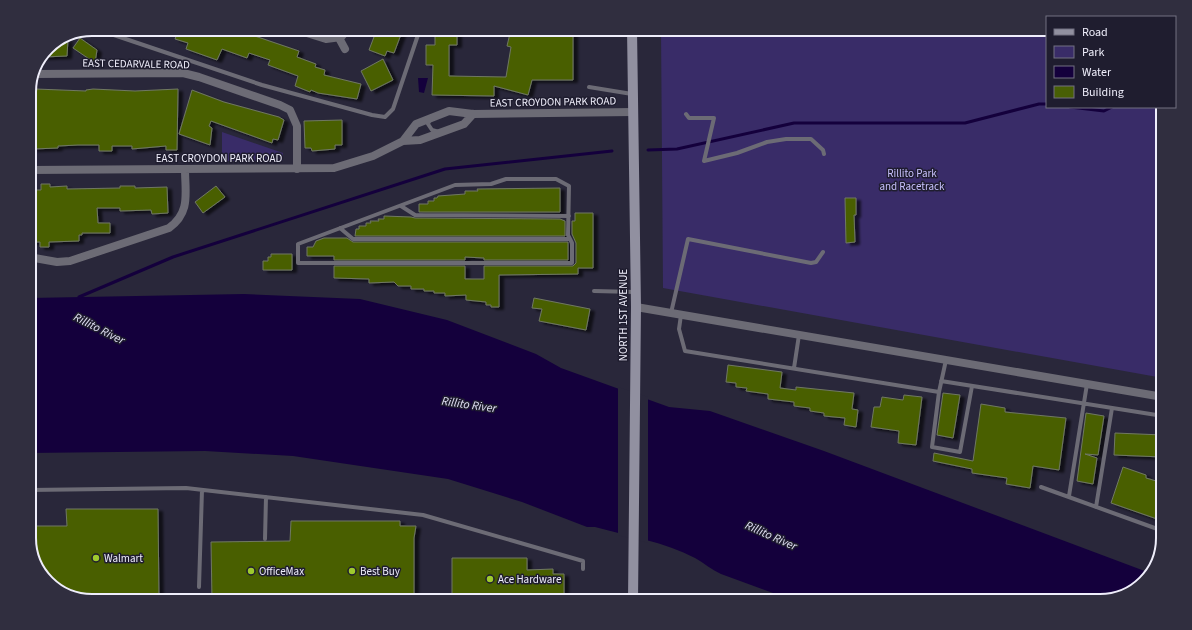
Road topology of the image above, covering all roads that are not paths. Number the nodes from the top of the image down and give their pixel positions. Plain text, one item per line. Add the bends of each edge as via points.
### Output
1 (117, 36) edge
2 (316, 36) edge
3 (418, 36) edge
4 (632, 36) edge
5 (340, 37) joint
6 (344, 49) dead end
7 (39, 74) edge
8 (589, 87) dead end
9 (633, 94) junction
10 (633, 112) junction
11 (473, 114) junction
12 (686, 114) dead end
13 (430, 118) junction
14 (441, 132) junction
15 (403, 141) junction
16 (824, 154) dead end
17 (185, 169) junction
18 (297, 169) junction
19 (36, 170) edge
20 (401, 206) junction
21 (569, 216) junction
22 (340, 228) junction
23 (570, 238) junction
24 (823, 252) dead end
25 (36, 258) edge
26 (594, 291) dead end
27 (635, 292) junction
28 (636, 307) junction
29 (671, 313) junction
30 (681, 315) junction
31 (799, 335) junction
32 (946, 360) junction
33 (794, 368) junction
34 (941, 381) junction
35 (1087, 384) junction
36 (972, 386) junction
37 (939, 392) junction
38 (1156, 396) edge
39 (1083, 403) junction
40 (1112, 408) junction
41 (1156, 415) edge
42 (1041, 487) dead end
43 (36, 490) edge
44 (202, 490) junction
45 (1069, 496) junction
46 (266, 497) junction
47 (1096, 507) junction
48 (1156, 528) edge
49 (265, 539) dead end
50 (583, 569) dead end
51 (199, 586) dead end
52 (633, 594) edge

1 - 3 lane via 262,85 372,115 385,116 393,109
2 - 5 street via 326,39
4 - 9 main road, NORTH 1ST AVENUE
5 - 6 street
7 - 18 street, EAST CEDARVALE ROAD via 183,73 280,105 290,110 296,126
8 - 9 lane
9 - 10 main road, NORTH 1ST AVENUE
10 - 11 street, EAST CROYDON PARK ROAD
10 - 27 main road, NORTH 1ST AVENUE
11 - 13 street, EAST CROYDON PARK ROAD via 449,111
11 - 14 street, EAST CROYDON PARK ROAD via 464,124
12 - 16 lane via 689,118 714,118 704,161 767,142 786,139 811,139
13 - 14 lane via 428,124 432,130
13 - 15 street, EAST CROYDON PARK ROAD via 416,124
14 - 15 street, EAST CROYDON PARK ROAD via 420,140
15 - 18 street, EAST CROYDON PARK ROAD via 373,156 334,168
17 - 18 street, EAST CROYDON PARK ROAD
17 - 19 street, EAST CROYDON PARK ROAD
17 - 25 street via 186,206 169,228 70,261 57,262
20 - 21 lane via 415,215
20 - 21 lane via 455,184 492,184 506,179 556,179 569,186
20 - 22 lane
21 - 23 lane
22 - 23 lane via 353,239
22 - 23 lane via 298,244 298,263 572,263
24 - 29 lane via 816,262 811,263 688,239
26 - 27 lane
27 - 28 main road, NORTH 1ST AVENUE
28 - 29 street
28 - 52 main road, NORTH 1ST AVENUE
29 - 30 street
30 - 31 street
30 - 33 lane via 679,329 685,352
31 - 32 street
31 - 33 lane
32 - 34 lane
32 - 35 street
33 - 37 lane
34 - 36 lane
34 - 37 lane
35 - 38 street
35 - 39 lane
36 - 37 lane via 960,452 932,447
36 - 39 lane
39 - 40 lane
39 - 45 lane
40 - 41 lane
40 - 47 lane
42 - 45 lane
43 - 44 lane
44 - 46 lane
44 - 51 lane
45 - 47 lane
46 - 49 lane
46 - 50 lane via 423,515 582,561
47 - 48 lane

